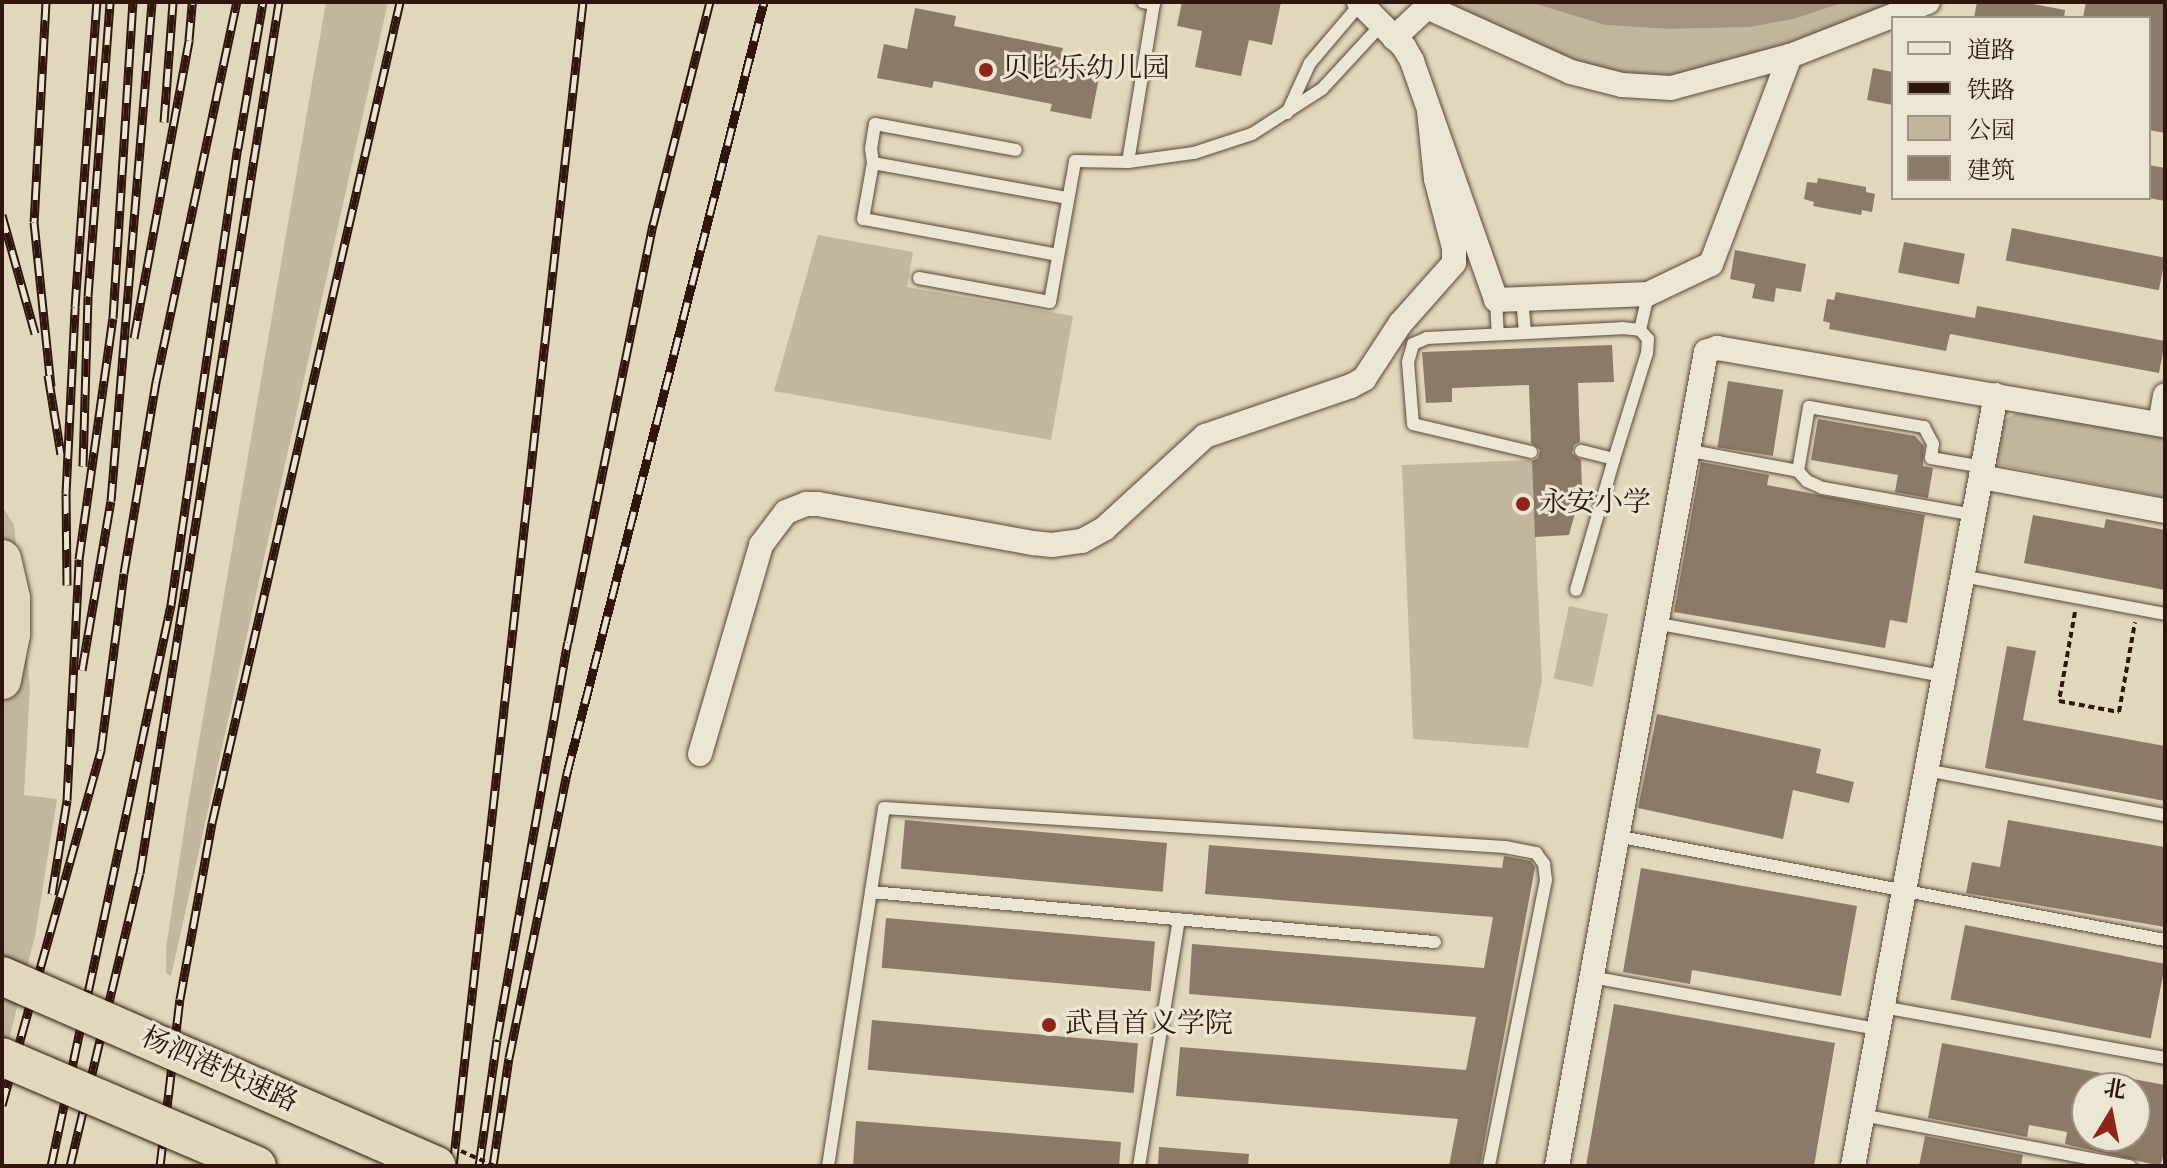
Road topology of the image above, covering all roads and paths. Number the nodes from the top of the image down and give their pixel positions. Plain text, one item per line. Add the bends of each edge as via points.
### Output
1 (1143, 2) edge
2 (1928, 2) edge
3 (1360, 3) edge
4 (1891, 16) edge
5 (1892, 16) edge
6 (1388, 31) junction
7 (1790, 56) junction
8 (1429, 111) junction
9 (1287, 113) junction
10 (1016, 150) dead end
11 (1128, 162) junction
12 (873, 163) junction
13 (1068, 198) junction
14 (1058, 255) junction
15 (919, 278) dead end
16 (1648, 294) junction
17 (1522, 298) junction
18 (1496, 300) junction
19 (1640, 330) junction
20 (1525, 333) junction
21 (1498, 334) junction
22 (1996, 395) junction
23 (2165, 395) edge
24 (2162, 424) edge
25 (1686, 450) junction
26 (1581, 451) dead end
27 (1531, 452) dead end
28 (1614, 459) junction
29 (1798, 471) junction
30 (1982, 472) junction
31 (2165, 511) edge
32 (1974, 515) junction
33 (2, 559) edge
34 (1962, 576) junction
35 (1576, 590) dead end
36 (2078, 598) junction
37 (2138, 609) junction
38 (2165, 614) edge
39 (1654, 623) junction
40 (1944, 676) junction
41 (2, 680) edge
42 (700, 754) dead end
43 (1926, 770) junction
44 (2165, 815) edge
45 (1616, 836) junction
46 (1904, 890) junction
47 (871, 892) junction
48 (1179, 919) junction
49 (2165, 940) edge
50 (1435, 942) dead end
51 (2, 976) edge
52 (1591, 977) junction
53 (1880, 1018) junction
54 (2, 1057) edge
55 (2165, 1058) edge
56 (1862, 1115) junction
57 (257, 1166) edge
58 (436, 1166) edge
59 (828, 1166) edge
60 (1139, 1166) edge
61 (1489, 1166) edge
62 (1557, 1166) edge
63 (1853, 1166) edge
64 (2130, 1166) edge

1 - 11 lane via 1154,4
2 - 5 street
3 - 6 street
3 - 9 lane via 1310,63
4 - 7 street
6 - 7 street via 1427,7 1571,72 1656,88 1687,85
6 - 8 street via 1412,61
6 - 9 lane
7 - 16 street via 1712,261
8 - 18 street
8 - 42 street via 1436,179 1454,263 1400,324 1364,379 1205,436 1105,528 1082,541 1042,544 818,504 786,512 761,545
9 - 11 lane via 1228,144
10 - 12 lane via 875,124
11 - 13 lane via 1075,161
12 - 13 lane
12 - 14 lane via 863,219
13 - 14 lane
14 - 15 lane via 1050,302
16 - 17 street
16 - 19 lane
17 - 18 street
17 - 20 lane
18 - 21 lane
19 - 20 lane
19 - 28 lane via 1648,339 1647,353
20 - 21 lane
21 - 27 lane via 1427,338 1413,344 1408,362 1413,424
22 - 24 street
22 - 25 street via 1710,349 1703,358
22 - 30 street
23 - 24 street
25 - 29 lane
25 - 39 street
26 - 28 lane
28 - 35 lane
29 - 30 lane via 1809,407 1924,427 1933,444 1931,458
29 - 32 lane via 1823,488
30 - 31 street
30 - 32 street
32 - 34 street
33 - 41 highway via 11,598
34 - 36 lane
34 - 40 street
36 - 37 lane
36 - 37 path via 2059,701 2119,712
37 - 38 lane
39 - 40 lane
39 - 45 street
40 - 43 street
43 - 44 lane
43 - 46 street
45 - 46 lane
45 - 52 street
46 - 49 lane
46 - 53 street
47 - 48 lane
47 - 59 lane
47 - 61 lane via 884,808 1536,853 1546,880
48 - 50 lane
48 - 60 lane
51 - 58 highway, 杨泗港快速路, bridge
52 - 53 lane
52 - 62 street
53 - 55 lane
53 - 56 street
54 - 57 highway, bridge
56 - 63 street
56 - 64 lane

